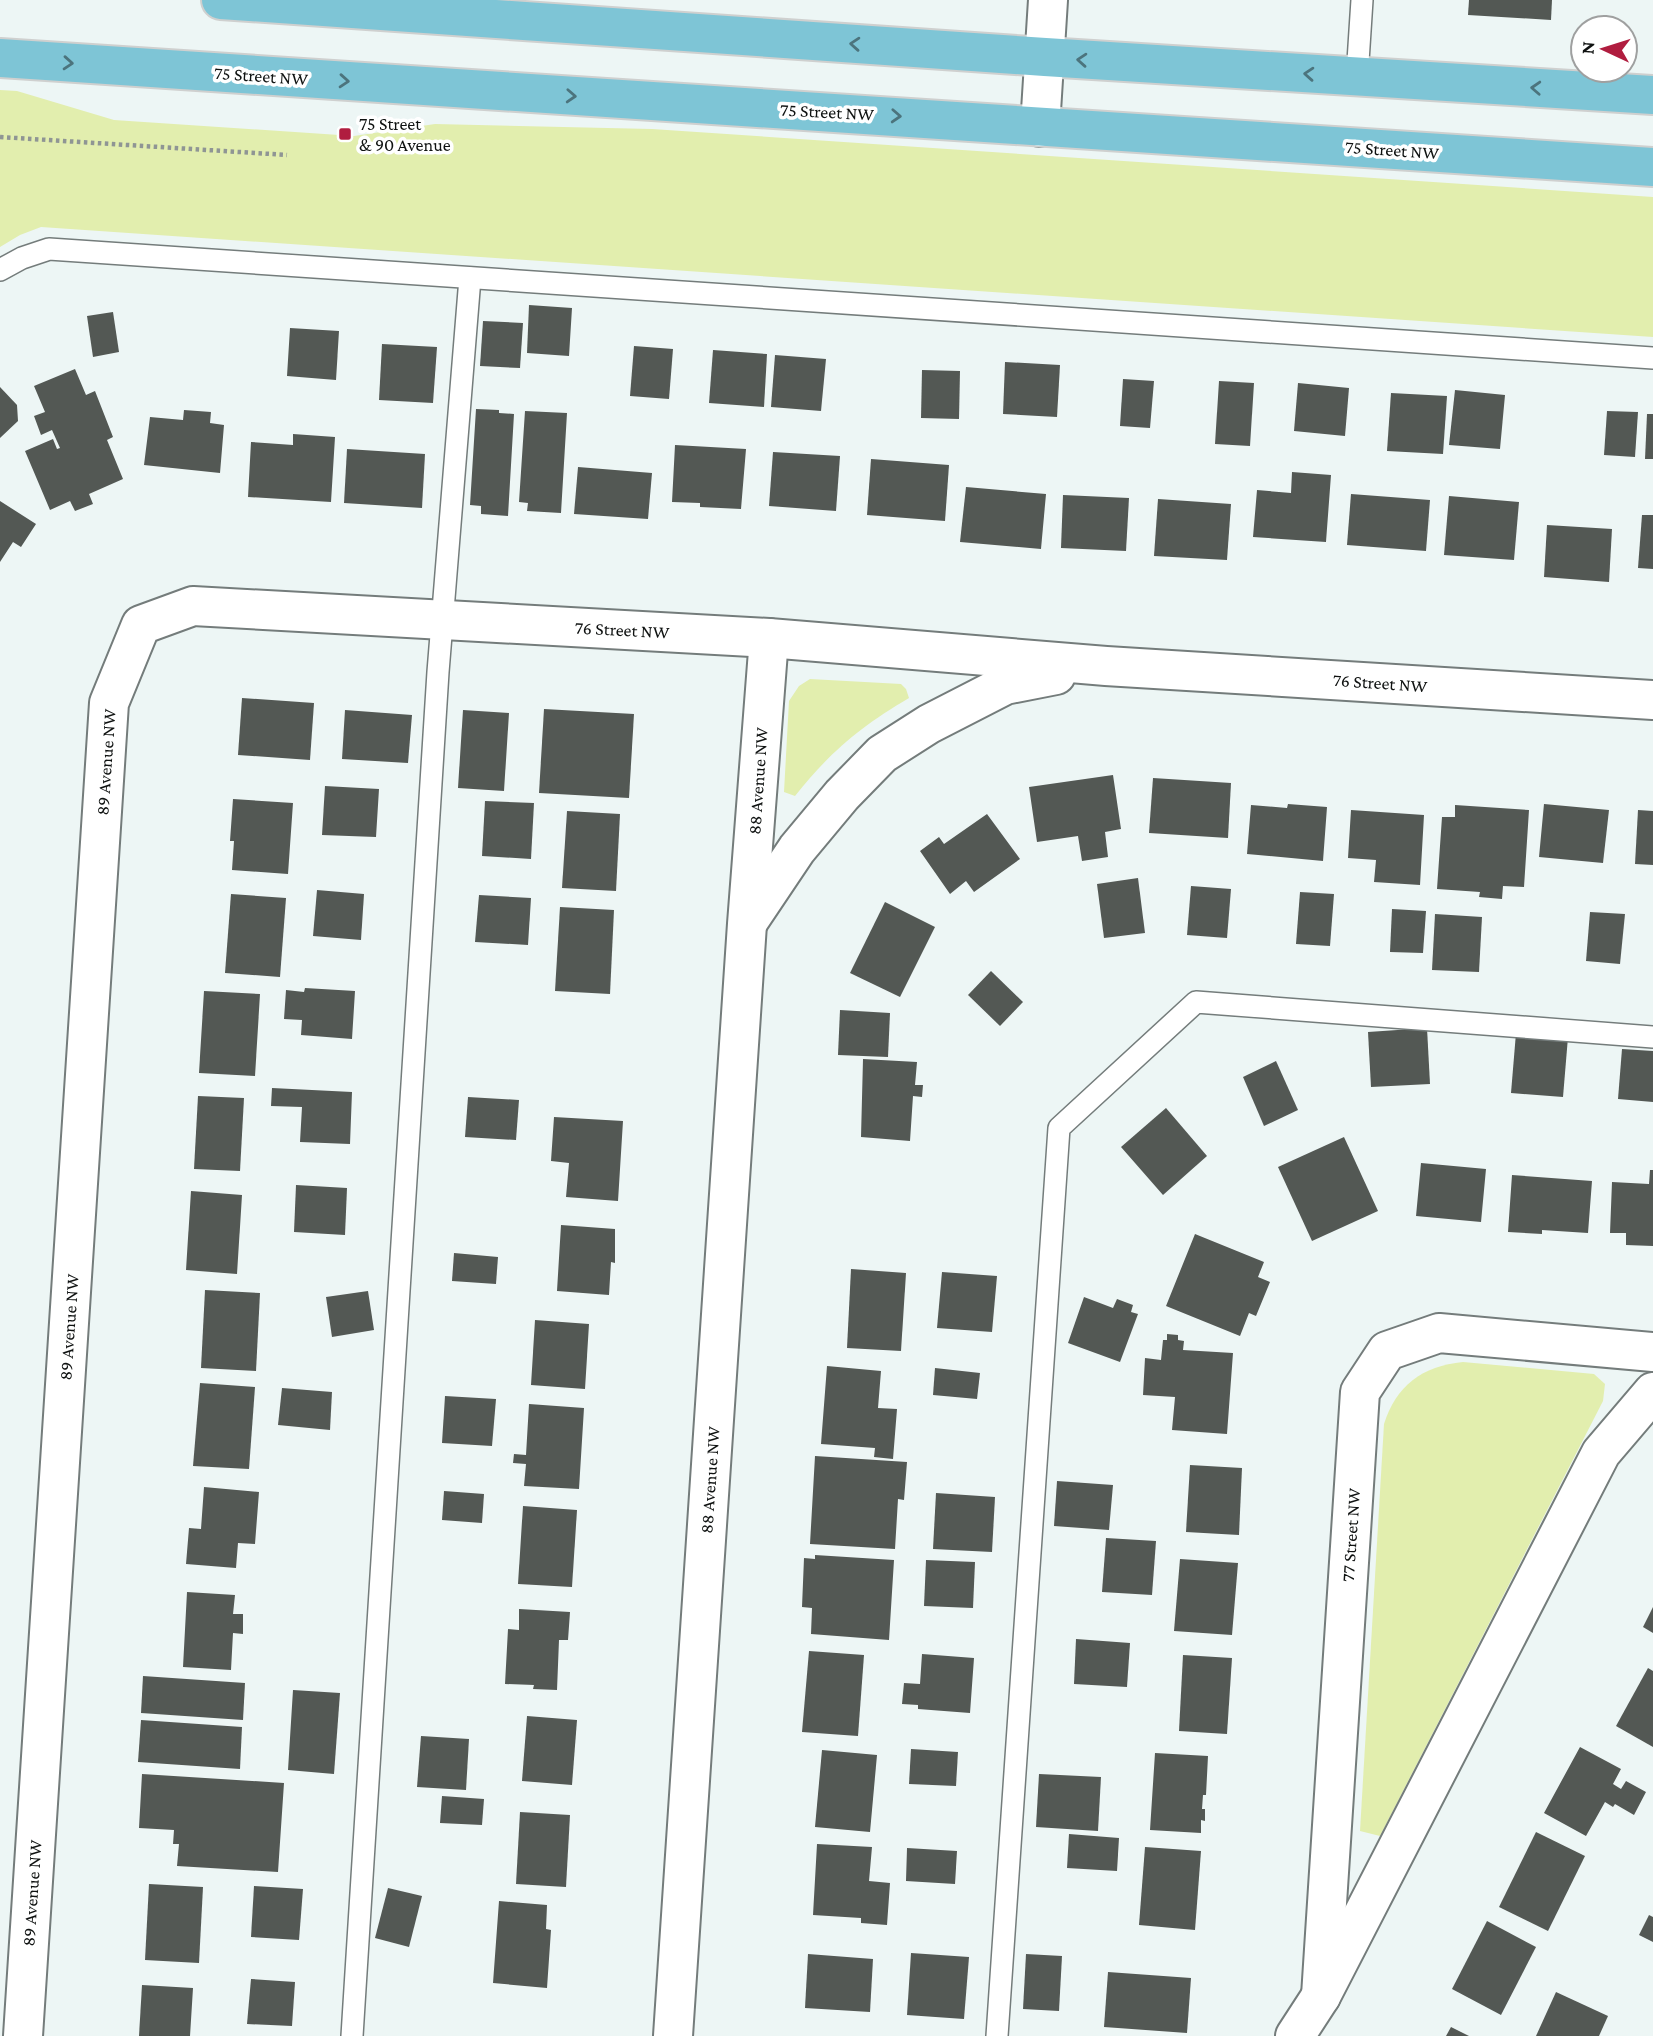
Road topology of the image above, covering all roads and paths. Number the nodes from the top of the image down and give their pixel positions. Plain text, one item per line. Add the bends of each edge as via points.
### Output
1 (221, 0) edge
2 (1048, 0) edge
3 (1362, 0) edge
4 (1045, 57) junction
5 (0, 58) edge
6 (1357, 77) junction
7 (1653, 95) edge
8 (1040, 127) junction
9 (0, 137) edge
10 (287, 155) dead end
11 (1653, 167) edge
12 (0, 270) edge
13 (470, 278) junction
14 (1653, 358) edge
15 (442, 619) junction
16 (141, 625) joint
17 (769, 638) junction
18 (1106, 666) junction
19 (1653, 700) edge
20 (929, 724) joint
21 (747, 924) junction
22 (1653, 1037) edge
23 (1653, 1352) edge
24 (1653, 1392) edge
25 (1321, 1996) junction
26 (23, 2036) edge
27 (352, 2036) edge
28 (673, 2036) edge
29 (997, 2036) edge
30 (1295, 2036) edge

4 -> 1 main road
2 - 4 street
3 - 6 lane
6 -> 4 main road
4 - 8 street
5 -> 8 main road, 75 Street NW
7 -> 6 main road
8 - 11 main road, 75 Street NW
9 - 10 path
12 - 13 lane via 49,249
13 - 14 lane
13 - 15 lane
15 - 16 street, 76 Street NW via 193,606
15 - 17 street, 76 Street NW
15 - 27 lane
16 - 26 street, 89 Avenue NW via 109,703
17 - 18 street, 76 Street NW
17 - 21 street, 88 Avenue NW
18 - 19 street, 76 Street NW
18 - 20 street, 76 Street NW via 1005,685
20 - 21 street, 88 Avenue NW via 881,754 842,795 797,849
21 - 28 street, 88 Avenue NW
22 - 29 lane via 1196,1002 1059,1128
23 - 25 street, 77 Street NW via 1439,1333 1387,1351 1360,1392
24 - 25 street, 77 Street NW via 1601,1453
25 - 30 street, 77 Street NW

